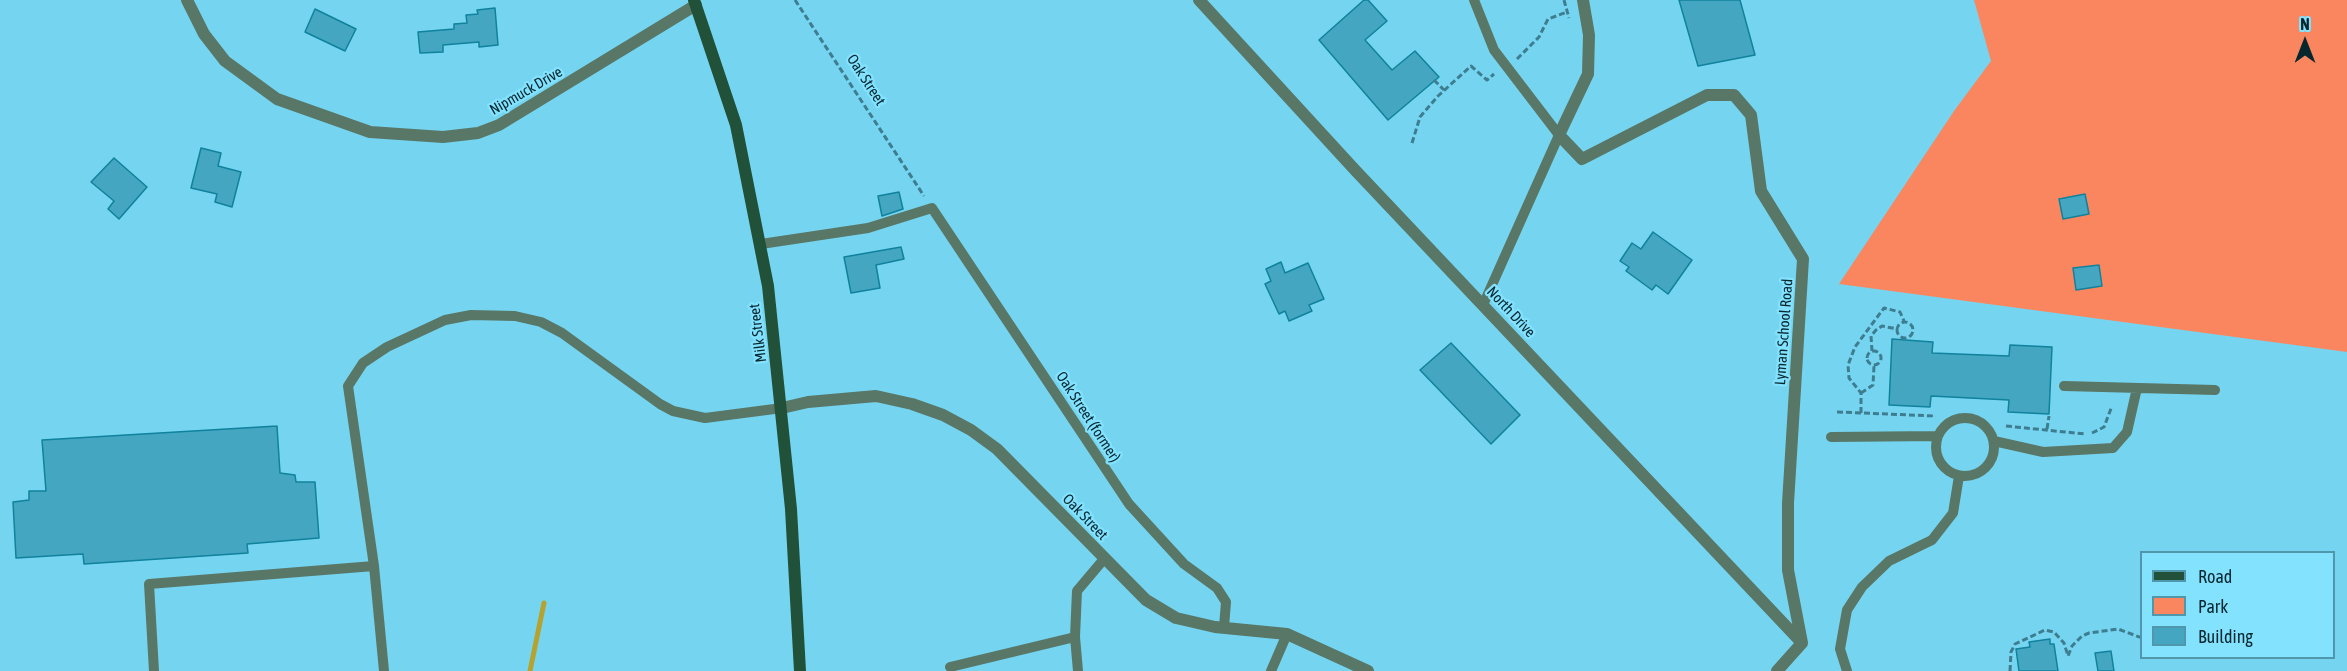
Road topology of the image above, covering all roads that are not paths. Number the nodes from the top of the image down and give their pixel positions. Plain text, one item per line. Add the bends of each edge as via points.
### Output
1 (187, 0) edge
2 (1199, 0) edge
3 (1473, 0) edge
4 (1583, 0) edge
5 (695, 2) edge
6 (1559, 135) junction
7 (760, 244) junction
8 (1482, 305) junction
9 (2064, 386) dead end
10 (2137, 388) junction
11 (2215, 390) dead end
12 (782, 408) junction
13 (1938, 436) junction
14 (1831, 437) dead end
15 (1994, 441) junction
16 (1959, 476) junction
17 (1104, 559) junction
18 (374, 567) junction
19 (1224, 627) junction
20 (1287, 634) junction
21 (1075, 637) junction
22 (1802, 643) junction
23 (950, 667) dead end
24 (154, 671) edge
25 (384, 671) edge
26 (800, 671) edge
27 (1078, 671) edge
28 (1270, 671) edge
29 (1368, 671) edge
30 (1777, 671) edge
31 (1847, 671) edge

1 - 5 street, Nipmuck Drive via 204,34 225,61 276,99 370,132 443,137 478,133 499,125
2 - 8 street, North Drive
3 - 6 lane via 1494,50
4 - 6 street via 1589,35 1588,74
5 - 7 main road, Milk Street via 736,125
6 - 8 lane
6 - 22 street, Lyman School Road via 1582,159 1707,95 1734,95 1751,115 1761,191 1803,260 1788,502 1788,570
7 - 12 main road, Milk Street
7 - 19 lane, Oak Street (former) via 868,228 932,208 1128,504 1184,564 1217,588 1226,602
8 - 22 street, North Drive
9 - 10 lane
10 - 11 lane
10 - 15 lane via 2127,432 2113,448 2043,452
12 - 17 street, Oak Street via 876,396 943,415 997,449
12 - 18 lane via 705,418 690,416 660,404 580,344 541,322 494,314 445,320 387,347 363,363 348,386
12 - 26 main road, Milk Street
13 - 14 lane
13 - 15 lane via 1950,422 1968,418 1985,425
13 - 16 lane via 1939,461
15 - 16 lane via 1995,451 1986,468 1969,477
16 - 31 lane via 1953,513 1932,540 1889,561 1862,587 1847,610 1840,649
17 - 19 street, Oak Street via 1146,600 1176,618
17 - 21 lane via 1077,591
18 - 24 lane via 149,584
18 - 25 lane
19 - 20 street, Oak Street
20 - 28 lane
20 - 29 street, Oak Street
21 - 23 lane
21 - 27 lane
22 - 30 street

